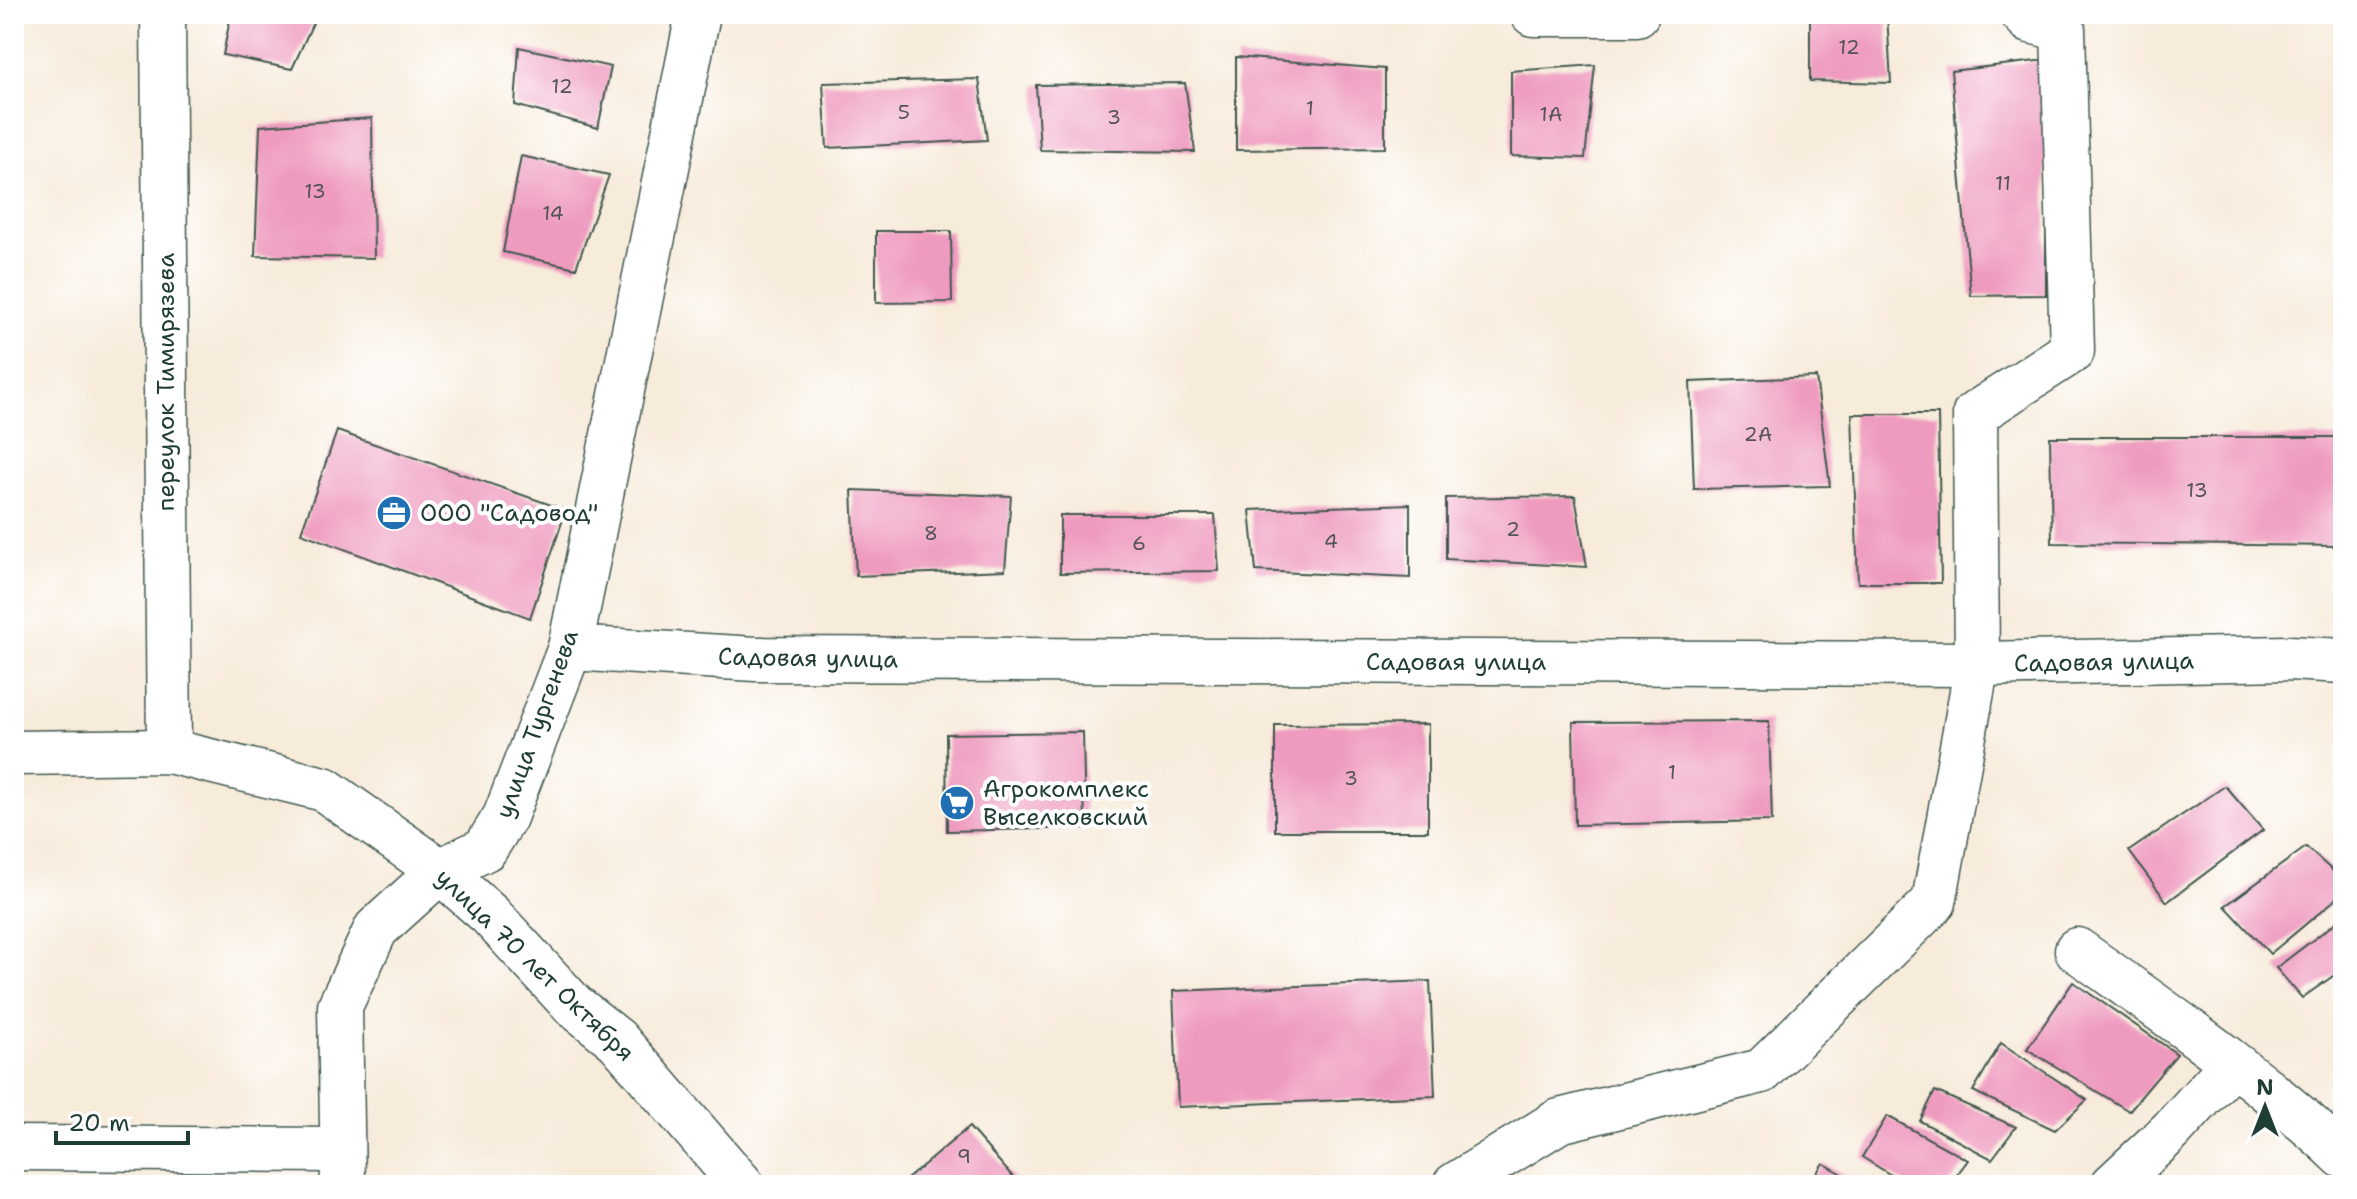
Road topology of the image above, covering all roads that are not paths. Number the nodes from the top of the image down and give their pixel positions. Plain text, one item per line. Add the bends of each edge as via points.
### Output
1 (163, 14) edge
2 (698, 14) edge
3 (1533, 14) edge
4 (1637, 14) edge
5 (2027, 18) edge
6 (570, 648) junction
7 (2343, 661) edge
8 (1977, 664) junction
9 (169, 751) junction
10 (14, 753) edge
11 (440, 871) junction
12 (2077, 950) dead end
13 (2232, 1064) junction
14 (14, 1148) edge
15 (2343, 1156) edge
16 (343, 1168) edge
17 (742, 1185) edge
18 (1455, 1185) edge
19 (2113, 1185) edge

1 - 9 street, переулок Тимирязева
2 - 6 street, улица Тургенева
3 - 4 street
5 - 8 street via 2063,29 2072,351 1975,414
6 - 8 street, Садовая улица via 756,659
6 - 11 street, улица Тургенева via 505,817 485,849
7 - 8 street, Садовая улица
8 - 18 street via 1934,902 1762,1071 1559,1121
9 - 10 street, улица 70 лет Октября
9 - 11 street, улица 70 лет Октября via 324,789
11 - 16 street, улица Тургенева via 376,929 340,1006
11 - 17 street, улица 70 лет Октября via 490,915 573,1005 617,1040
12 - 13 street
13 - 15 street
13 - 19 street
14 - 16 street

